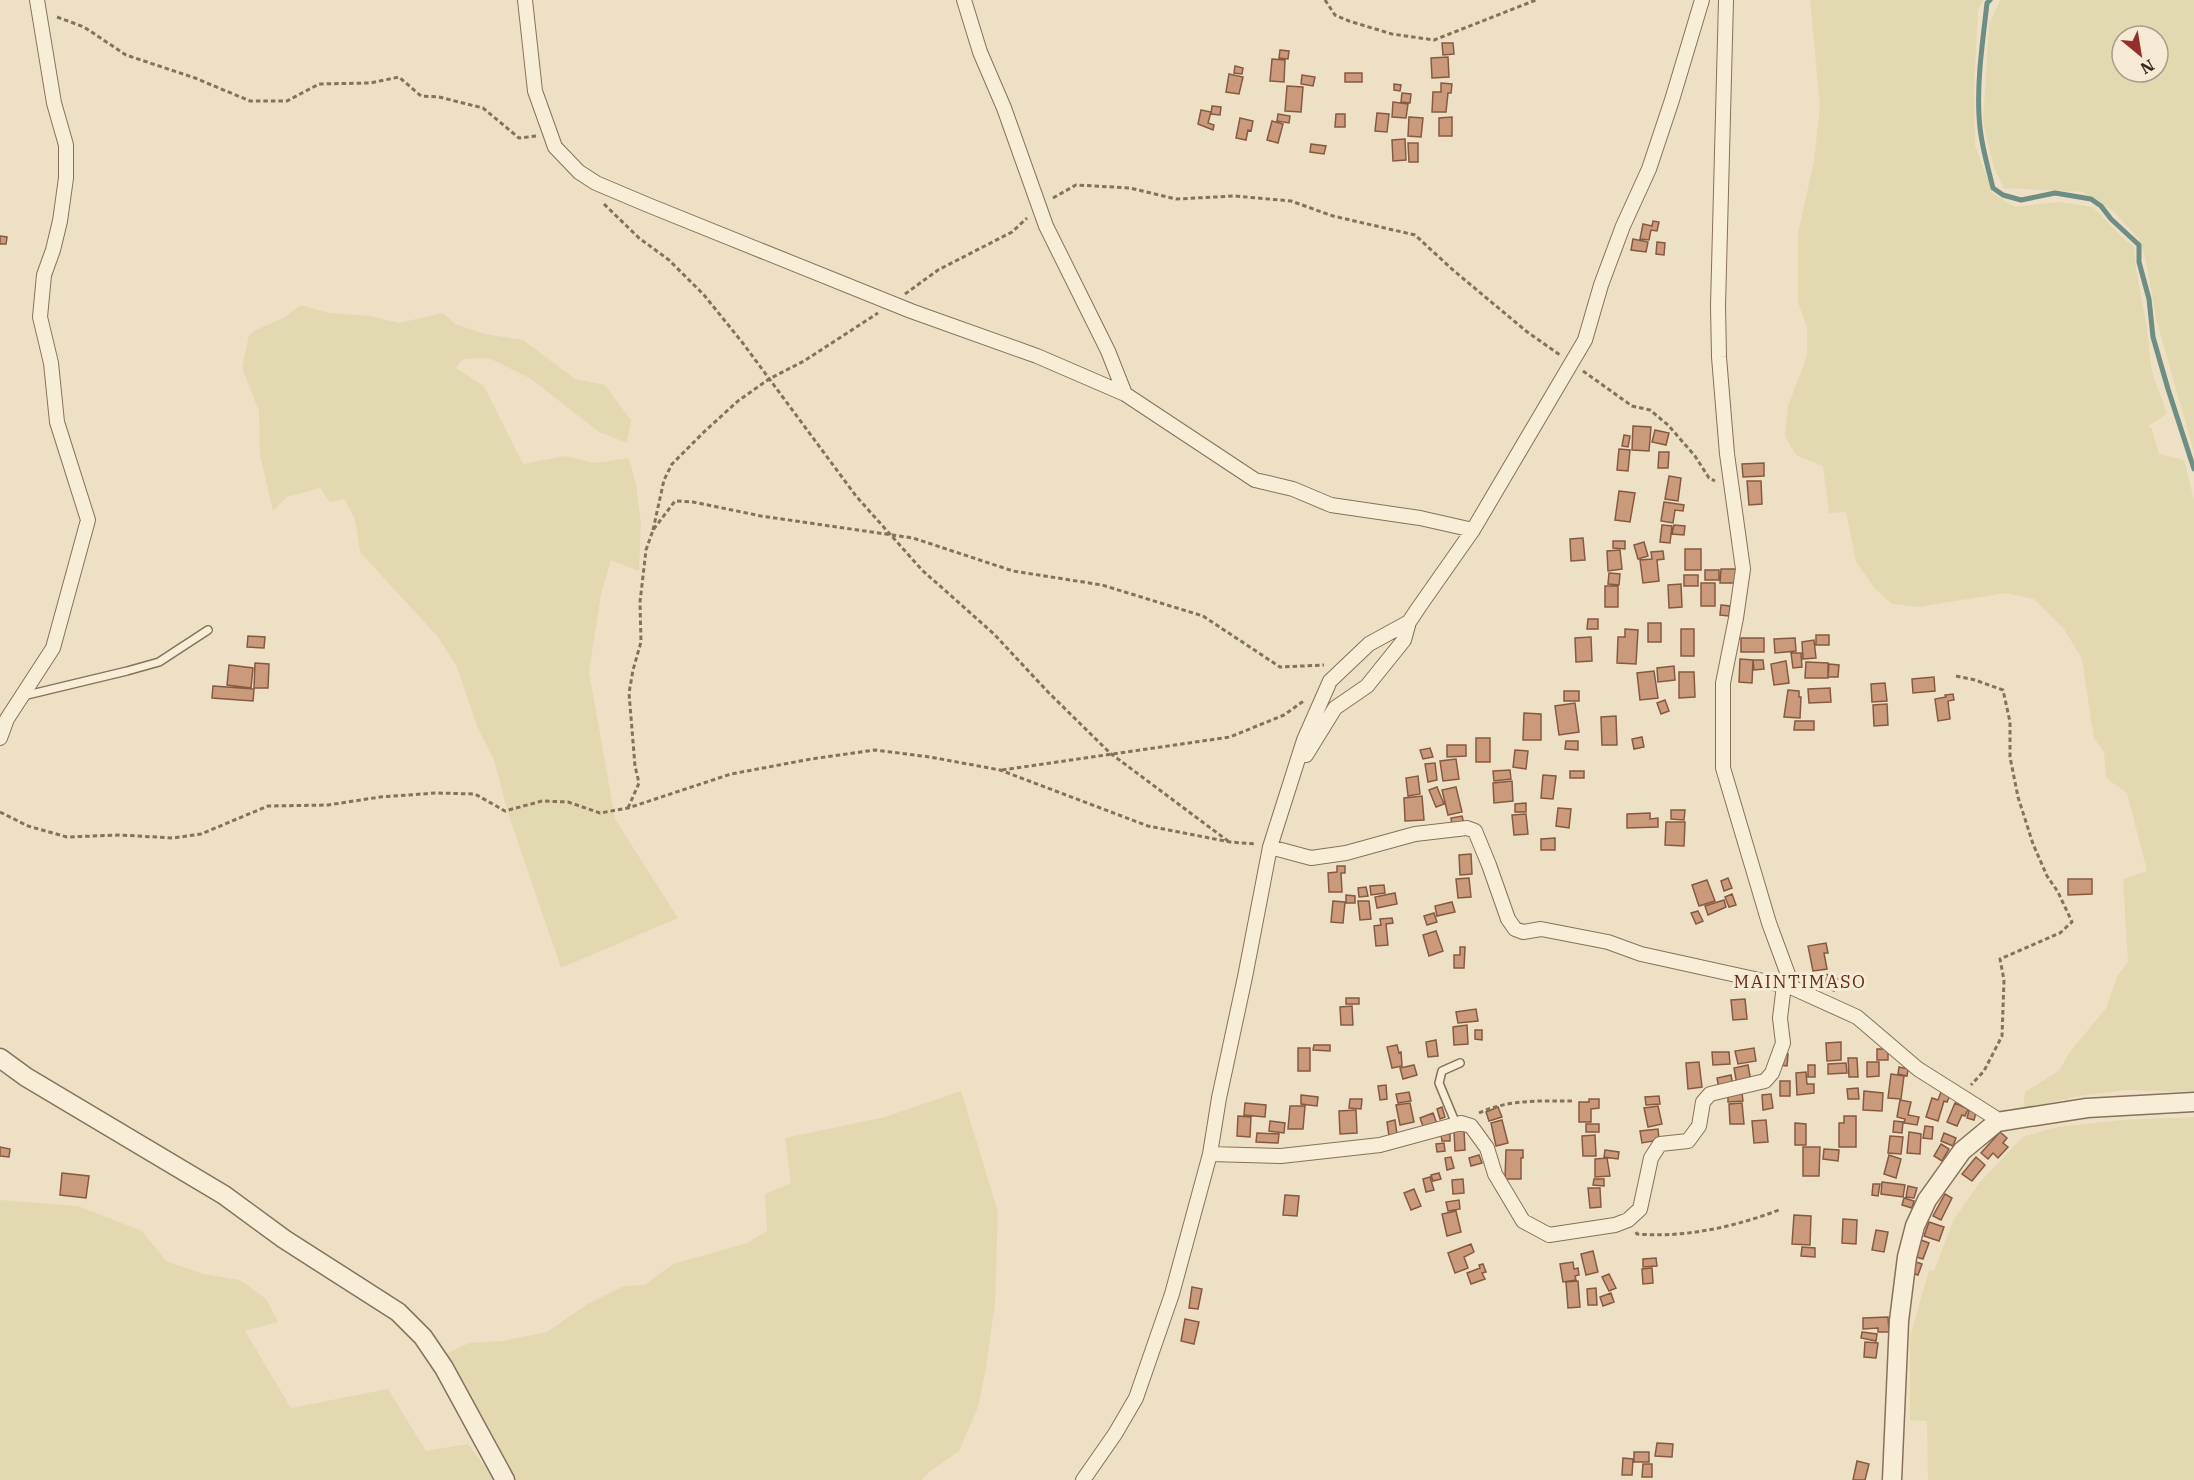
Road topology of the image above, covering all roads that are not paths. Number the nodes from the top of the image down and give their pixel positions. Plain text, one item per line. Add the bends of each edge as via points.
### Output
1 (37, 0) edge
2 (525, 0) edge
3 (964, 0) edge
4 (1702, 0) edge
5 (1726, 0) edge
6 (1125, 394) junction
7 (1473, 530) junction
8 (1409, 622) junction
9 (208, 630) dead end
10 (23, 696) junction
11 (0, 738) edge
12 (1291, 780) junction
13 (1270, 847) junction
14 (1789, 986) junction
15 (0, 1058) edge
16 (1460, 1063) dead end
17 (2194, 1102) edge
18 (1997, 1122) junction
19 (1459, 1124) junction
20 (1210, 1154) junction
21 (505, 1480) edge
22 (1083, 1480) edge
23 (1892, 1480) edge

1 - 10 street via 54,103 66,145 60,221 44,275 40,317 51,363 57,422 88,520 53,648
2 - 6 street via 535,91 555,147 579,172 596,183
3 - 6 street via 1046,226
4 - 7 street via 1649,169 1623,226 1585,340
5 - 14 street via 1719,357 1743,569 1723,682 1723,768
6 - 7 street via 1256,480 1293,489 1331,505
7 - 8 street
8 - 12 street via 1404,640 1367,686 1335,708
8 - 12 street via 1370,644 1330,681
9 - 10 lane via 159,662
10 - 11 street
12 - 13 street
13 - 14 street via 1311,858 1415,834 1467,828 1475,831 1515,929 1608,942 1641,954
13 - 20 street
14 - 18 street via 1857,1017 1918,1069
14 - 19 street via 1780,1018 1783,1043 1772,1073 1765,1081 1710,1094 1703,1102 1700,1126 1688,1141 1660,1144 1651,1158 1640,1209 1628,1220 1549,1235 1522,1221 1495,1174 1487,1148 1471,1126
15 - 21 street via 224,1195 284,1239 398,1312 423,1337 444,1368
16 - 19 lane via 1442,1071 1439,1083
17 - 18 street via 2087,1108
18 - 23 street via 1962,1151 1927,1200 1915,1226 1899,1321
19 - 20 street via 1380,1145 1281,1156
20 - 22 street via 1172,1294 1136,1398

